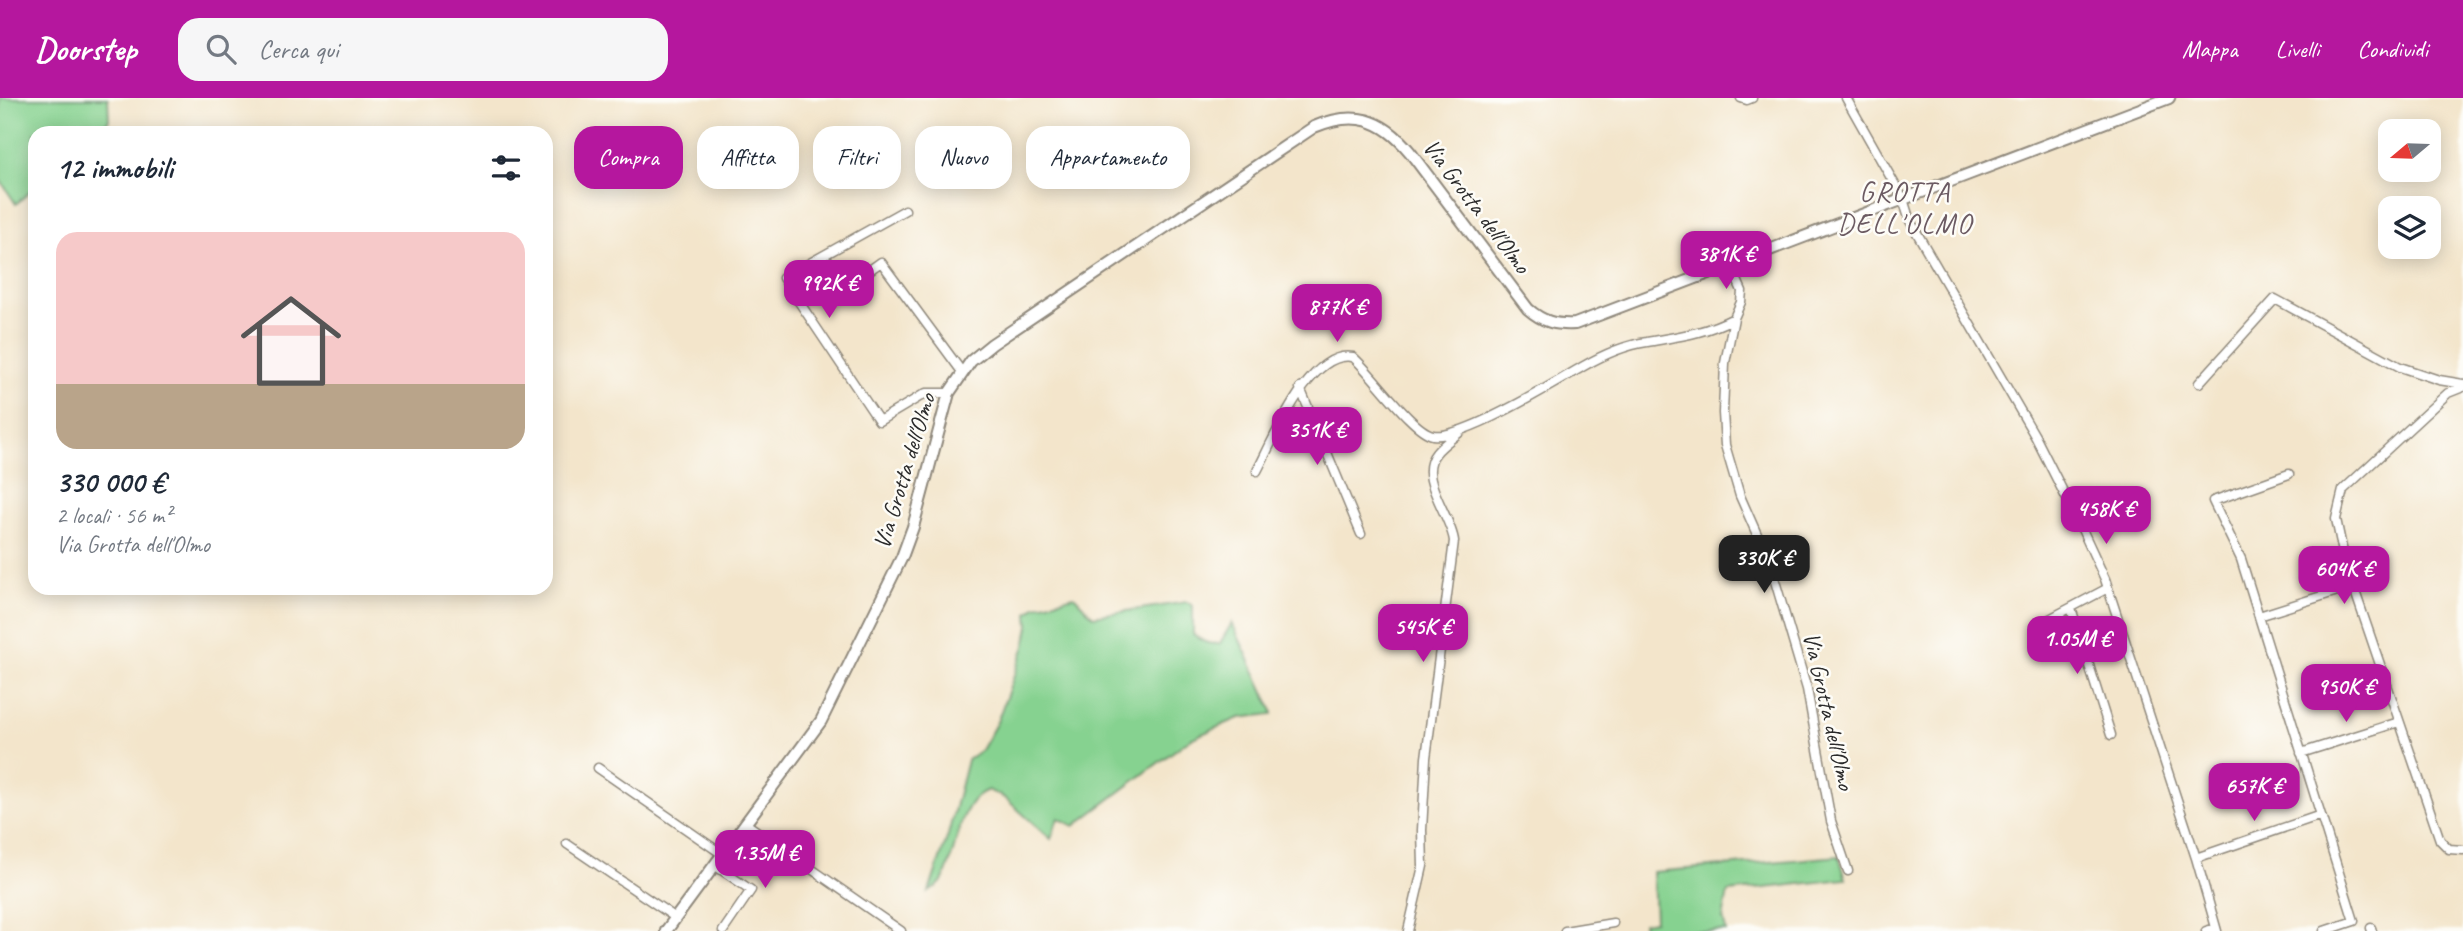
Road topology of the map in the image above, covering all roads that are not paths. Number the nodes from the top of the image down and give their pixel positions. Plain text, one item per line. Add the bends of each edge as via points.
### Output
1 (1741, 98) edge
2 (1752, 98) edge
3 (1846, 98) edge
4 (2169, 98) edge
5 (1903, 199) junction
6 (905, 210) dead end
7 (1730, 264) junction
8 (853, 282) dead end
9 (1734, 318) junction
10 (962, 372) junction
11 (2199, 383) dead end
12 (2463, 386) edge
13 (1300, 388) junction
14 (949, 393) junction
15 (1463, 429) junction
16 (1257, 471) dead end
17 (2288, 474) dead end
18 (1360, 534) dead end
19 (2353, 586) junction
20 (2108, 588) junction
21 (2071, 608) junction
22 (2259, 616) junction
23 (2038, 625) dead end
24 (2399, 722) junction
25 (2111, 735) dead end
26 (2301, 753) junction
27 (598, 768) dead end
28 (2321, 815) junction
29 (745, 822) junction
30 (567, 844) dead end
31 (2463, 850) edge
32 (722, 854) junction
33 (2196, 858) junction
34 (714, 865) junction
35 (1848, 871) dead end
36 (676, 918) junction
37 (1613, 923) dead end
38 (2216, 930) edge
39 (666, 931) edge
40 (723, 931) edge
41 (901, 931) edge
42 (1408, 931) edge
43 (1565, 931) edge
44 (2206, 931) edge
45 (2324, 931) edge

1 - 2 street
3 - 5 street
4 - 5 street, Via Grotta dell'Olmo
5 - 7 street, Via Grotta dell'Olmo
5 - 20 street via 1910,221 2035,436
6 - 14 street via 783,278 879,421 926,393
7 - 9 street, Via Grotta dell'Olmo via 1742,291
7 - 10 street, Via Grotta dell'Olmo via 1575,324 1541,320 1399,139 1368,120 1331,120 1314,127 992,344
8 - 10 street via 881,262
9 - 15 street via 1714,329 1644,342 1599,359
9 - 35 street, Via Grotta dell'Olmo via 1725,363 1725,445 1740,496 1770,564 1807,689 1831,821
10 - 14 street, Via Grotta dell'Olmo
11 - 12 street via 2275,299 2400,367
12 - 19 street via 2448,393 2343,490 2336,519
13 - 15 street via 1324,366 1341,357 1353,357 1430,435
13 - 16 street
13 - 18 street
14 - 29 street, Via Grotta dell'Olmo via 902,557 821,721
15 - 42 street via 1436,453 1430,469 1434,493 1454,541 1426,758 1423,866
17 - 22 street via 2213,501 2241,559
19 - 22 street
19 - 24 street
20 - 21 street
20 - 33 street
21 - 23 street
21 - 25 street
22 - 26 street
24 - 26 street
24 - 31 street via 2440,840 2449,849
26 - 28 street
27 - 32 street
28 - 33 street
28 - 45 street via 2354,921
29 - 32 street, Via Grotta dell'Olmo
29 - 41 street
30 - 36 street
32 - 34 street, Via Grotta dell'Olmo
33 - 38 street
34 - 36 street, Via Grotta dell'Olmo
34 - 40 street via 751,890
36 - 39 street, Via Grotta dell'Olmo
37 - 43 street
38 - 44 street

